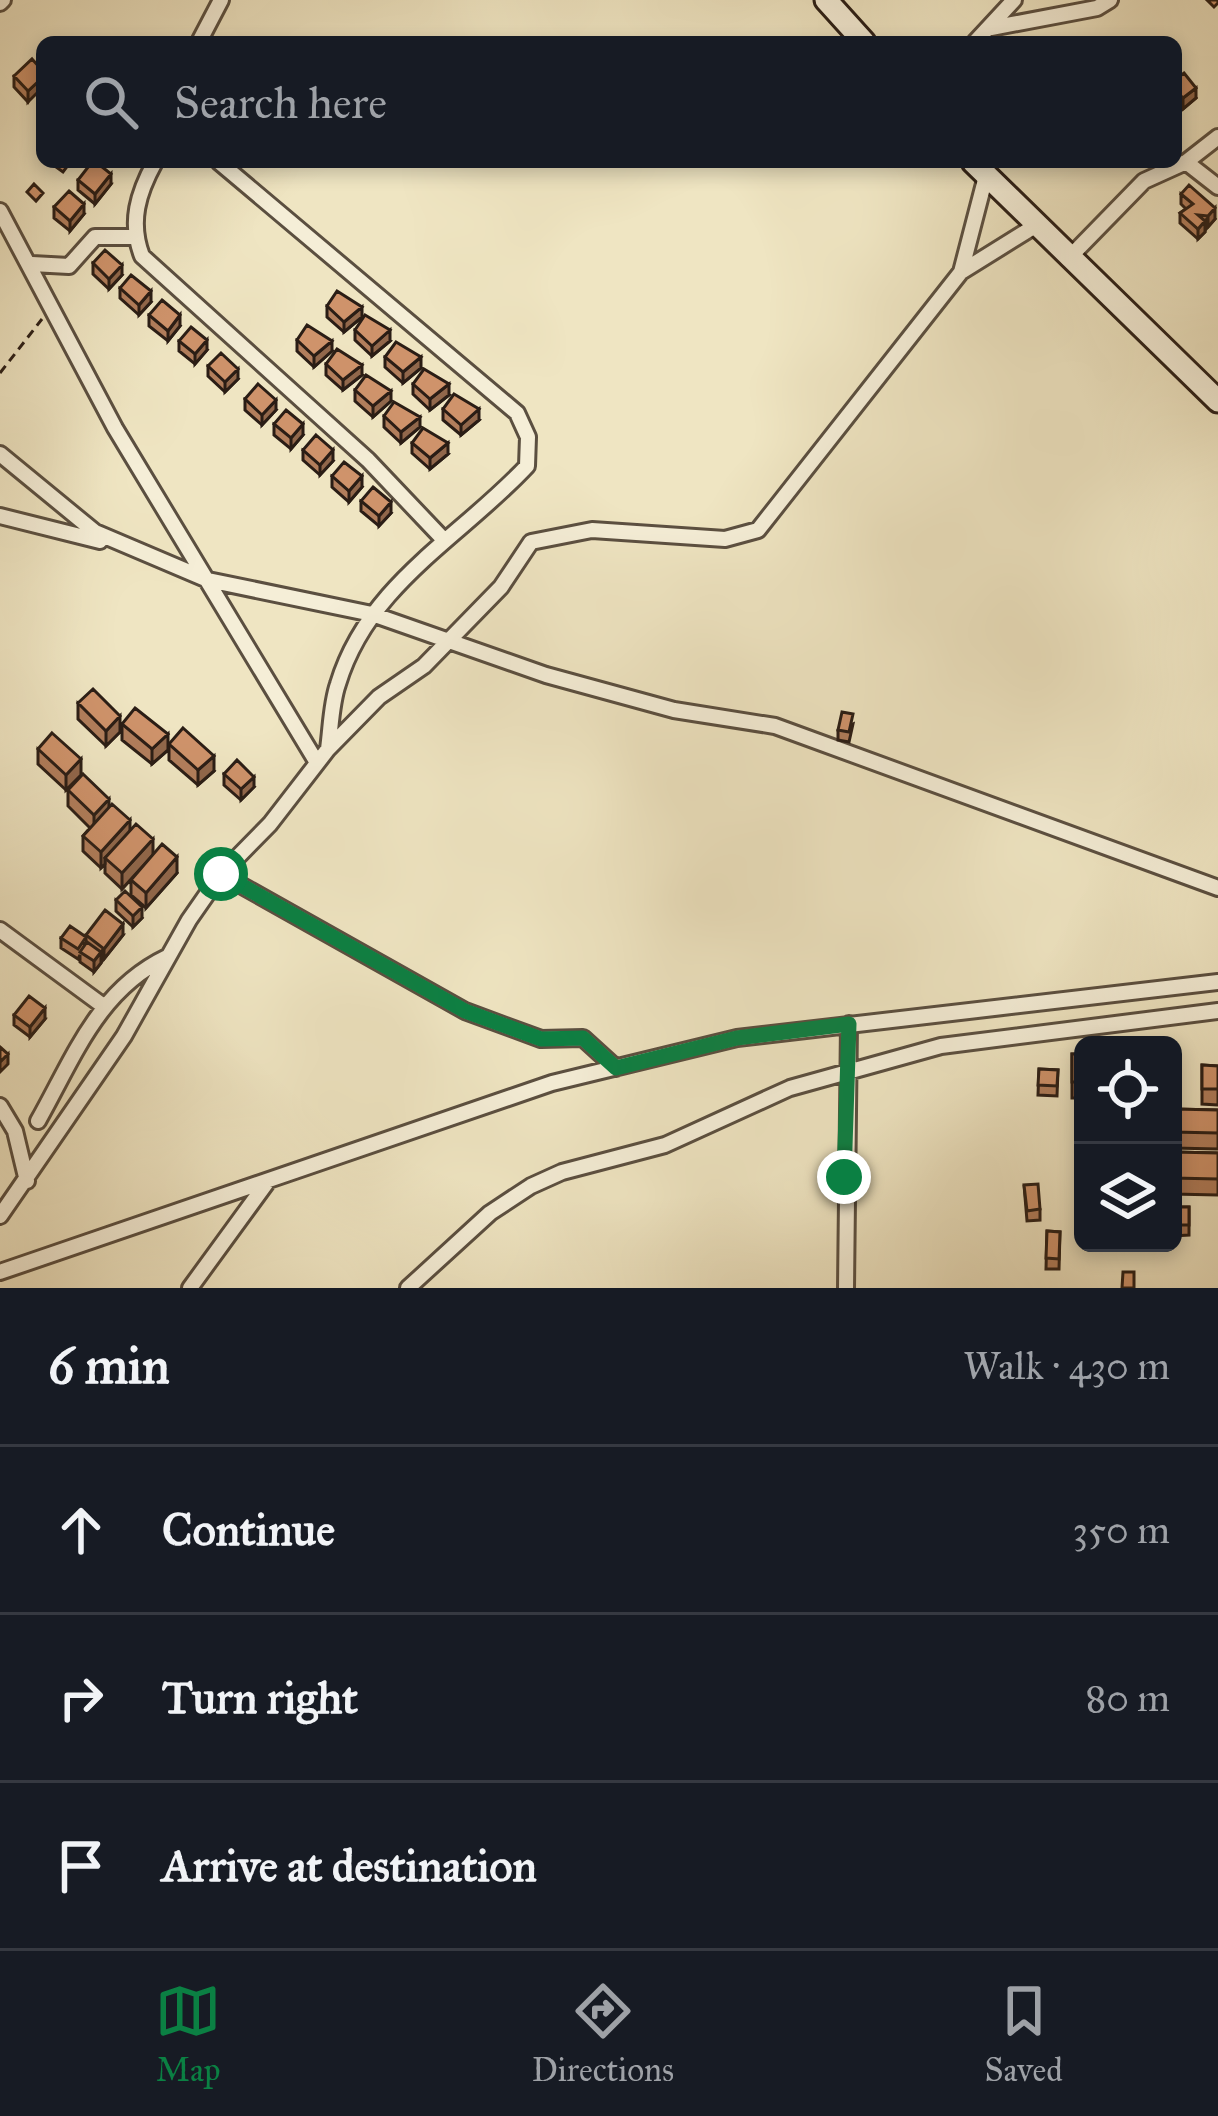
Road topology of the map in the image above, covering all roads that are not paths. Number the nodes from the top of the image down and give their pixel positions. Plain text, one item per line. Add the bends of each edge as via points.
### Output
1 (221, 0) edge
2 (826, 0) edge
3 (1014, 0) edge
4 (1110, 0) edge
5 (991, 28) junction
6 (202, 36) edge
7 (859, 36) edge
8 (982, 36) edge
9 (1218, 137) edge
10 (1186, 162) junction
11 (1182, 164) edge
12 (152, 168) edge
13 (227, 168) edge
14 (1173, 168) edge
15 (980, 169) edge
16 (1218, 187) edge
17 (0, 211) edge
18 (1035, 226) junction
19 (7, 234) edge
20 (136, 237) junction
21 (1068, 259) junction
22 (32, 264) junction
23 (961, 272) junction
24 (1218, 400) edge
25 (0, 454) edge
26 (0, 516) edge
27 (444, 540) junction
28 (128, 546) junction
29 (208, 580) junction
30 (372, 614) junction
31 (446, 640) junction
32 (328, 749) junction
33 (316, 761) junction
34 (221, 874) junction
35 (1218, 888) edge
36 (0, 930) edge
37 (167, 957) junction
38 (1218, 982) edge
39 (102, 1005) junction
40 (1218, 1011) edge
41 (849, 1024) junction
42 (616, 1068) junction
43 (848, 1071) junction
44 (3, 1109) edge
45 (38, 1120) junction
46 (68, 1121) junction
47 (268, 1180) junction
48 (27, 1181) junction
49 (0, 1216) edge
50 (0, 1272) edge
51 (406, 1286) edge
52 (10, 1288) edge
53 (190, 1288) edge
54 (846, 1288) edge

1 - 6 street
2 - 7 main road
3 - 5 street
4 - 5 street
5 - 8 street
9 - 10 street
10 - 11 street
10 - 16 street
12 - 20 street via 139,192
13 - 27 street via 517,413 528,437 527,466
14 - 21 street via 1144,181
15 - 18 main road
15 - 23 street
17 - 19 street
18 - 21 main road
18 - 23 street
19 - 22 street
20 - 22 street via 95,237 69,266
20 - 27 street via 142,256 368,460
21 - 24 main road
22 - 29 street via 115,428
23 - 31 street via 758,530 740,539 638,529 547,536 524,549 507,580
25 - 28 street via 94,532
26 - 28 street
27 - 30 street
28 - 29 street
29 - 30 street
29 - 33 street
30 - 31 street
30 - 32 street via 337,685
31 - 32 street
31 - 35 street via 674,710 775,726
32 - 33 street
33 - 34 street
34 - 37 street
34 - 42 street via 465,1011 541,1039 583,1038
36 - 39 street
37 - 39 street
37 - 46 street
38 - 41 street
39 - 45 street
40 - 43 street via 941,1046
41 - 42 street via 737,1038
41 - 43 street
42 - 47 street
43 - 51 street via 733,1109 664,1145 531,1186
43 - 54 street
44 - 45 street
44 - 48 street
45 - 46 street
46 - 48 street
47 - 50 street
47 - 53 street
48 - 49 street
50 - 52 street

